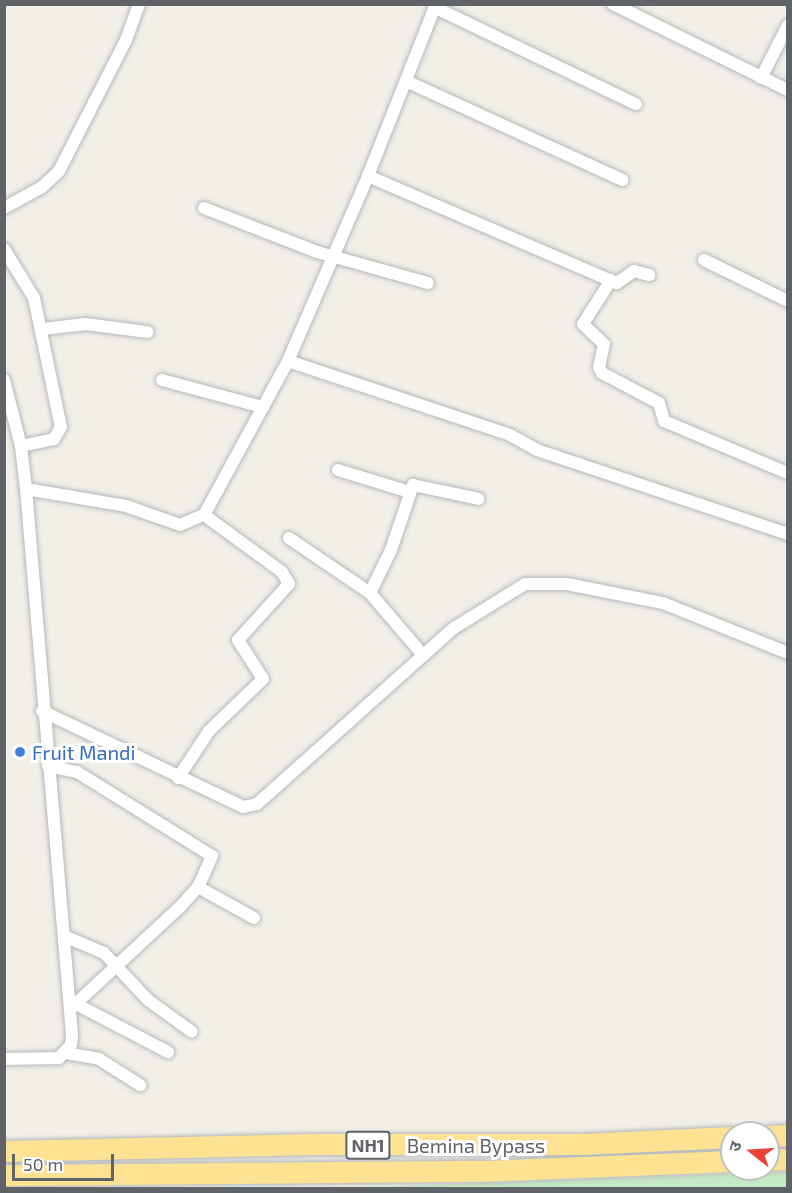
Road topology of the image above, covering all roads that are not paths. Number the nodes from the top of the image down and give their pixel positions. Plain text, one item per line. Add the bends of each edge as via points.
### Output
1 (139, 4) edge
2 (613, 4) edge
3 (435, 6) edge
4 (788, 25) edge
5 (761, 78) junction
6 (406, 81) junction
7 (788, 90) edge
8 (636, 104) dead end
9 (368, 176) junction
10 (622, 180) dead end
11 (4, 208) edge
12 (204, 208) dead end
13 (4, 249) edge
14 (334, 256) junction
15 (704, 260) dead end
16 (649, 275) dead end
17 (611, 280) junction
18 (428, 283) dead end
19 (788, 301) edge
20 (42, 329) junction
21 (147, 332) dead end
22 (288, 361) junction
23 (4, 380) edge
24 (162, 380) dead end
25 (263, 407) junction
26 (21, 446) junction
27 (338, 470) dead end
28 (788, 473) edge
29 (26, 489) junction
30 (410, 492) junction
31 (478, 499) dead end
32 (204, 515) junction
33 (788, 534) edge
34 (289, 538) dead end
35 (369, 593) junction
36 (788, 653) edge
37 (423, 655) junction
38 (42, 711) junction
39 (48, 766) junction
40 (178, 778) junction
41 (198, 887) junction
42 (254, 918) dead end
43 (64, 936) junction
44 (116, 965) junction
45 (73, 1006) junction
46 (192, 1032) dead end
47 (168, 1052) dead end
48 (66, 1053) junction
49 (4, 1059) edge
50 (140, 1085) dead end
51 (720, 1138) edge
52 (4, 1151) edge
53 (720, 1161) edge
54 (4, 1175) edge

1 - 11 street via 126,40 59,171 42,187
2 - 5 street
3 - 6 street
3 - 8 street
4 - 5 street
5 - 7 street
6 - 9 street
6 - 10 street
9 - 14 street
9 - 17 street
12 - 14 street
13 - 20 street via 30,288
14 - 18 street
14 - 22 street
15 - 19 street
16 - 17 street via 634,271 621,284
17 - 28 street via 583,324 604,344 599,367 602,373 659,403 664,421
20 - 21 street via 86,324
20 - 26 street via 61,432 54,439
22 - 25 street
22 - 33 street
23 - 26 street
24 - 25 street
25 - 32 street
26 - 29 street
27 - 30 street
29 - 32 street via 126,506 180,525
29 - 38 street
30 - 31 street via 417,483
30 - 35 street via 391,550
32 - 40 street via 282,572 289,584 238,640 262,679 209,731
34 - 35 street
35 - 37 street
36 - 37 street via 663,603 546,582 525,584 502,595 454,627
37 - 40 street via 257,804 243,807
38 - 39 street
38 - 40 street
39 - 41 street via 78,772 208,851 210,863
39 - 43 street
41 - 42 street
41 - 44 street via 159,929
43 - 44 street via 91,945
43 - 45 street
44 - 45 street
44 - 46 street via 148,1000
45 - 47 street
45 - 48 street via 72,1035
48 - 49 street via 52,1059
48 - 50 street via 99,1059
51 - 52 highway, Bemina Bypass / NH1 via 582,1144 314,1144
53 - 54 highway, Bemina Bypass / NH1 via 483,1171

